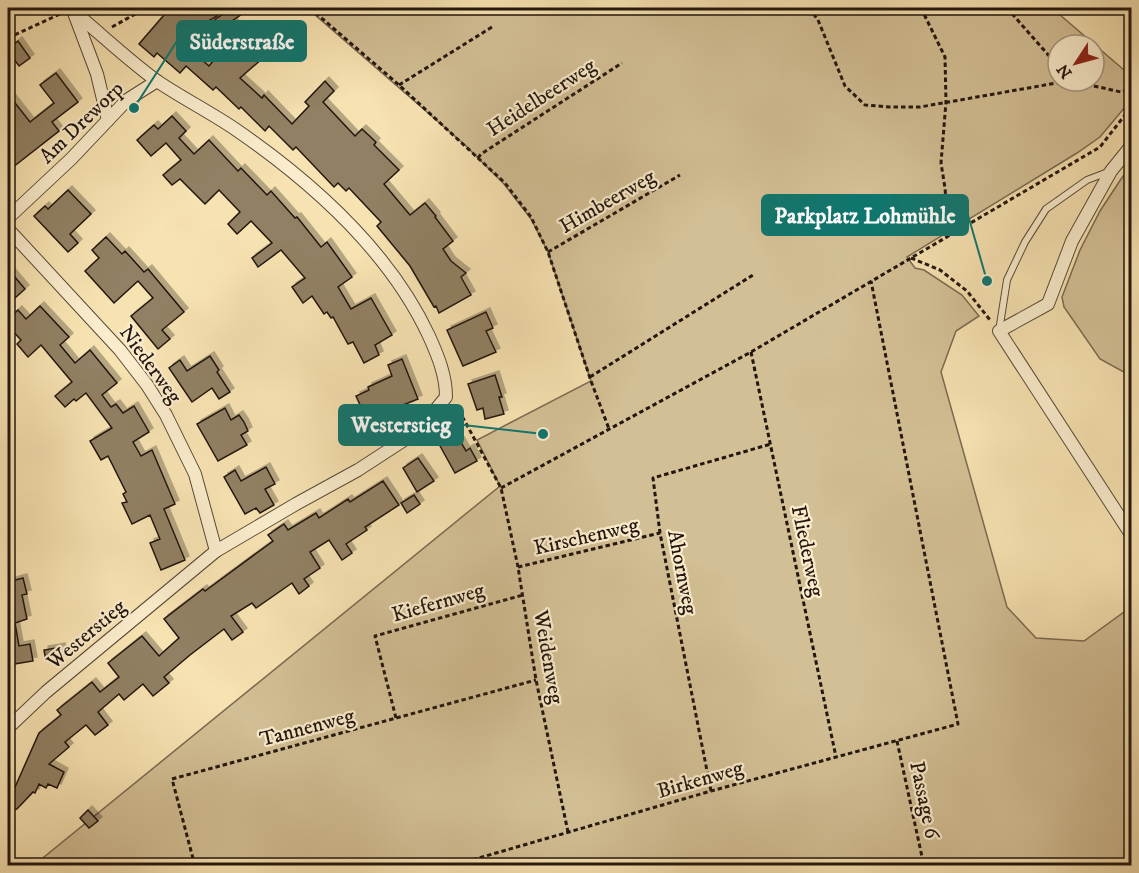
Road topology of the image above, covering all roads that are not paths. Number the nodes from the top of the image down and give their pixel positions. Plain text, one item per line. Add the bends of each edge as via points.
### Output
1 (72, 9) edge
2 (157, 81) junction
3 (108, 120) junction
4 (1131, 145) edge
5 (1111, 171) junction
6 (8, 218) edge
7 (8, 229) edge
8 (999, 331) junction
9 (1131, 536) edge
10 (216, 551) junction
11 (8, 728) edge

1 - 2 street
1 - 3 street via 97,74
2 - 3 street, Am Dreworp via 127,100
2 - 10 street, Westerstieg via 234,128 301,178 350,225 397,281 421,319 439,357 446,392 418,431
3 - 6 street, Am Dreworp
4 - 5 street
5 - 8 street via 1072,241 1048,304
5 - 8 lane via 1087,180 1046,209 1007,280
7 - 10 street, Niederweg via 120,350 147,385 195,474
8 - 9 street
10 - 11 street, Westerstieg

